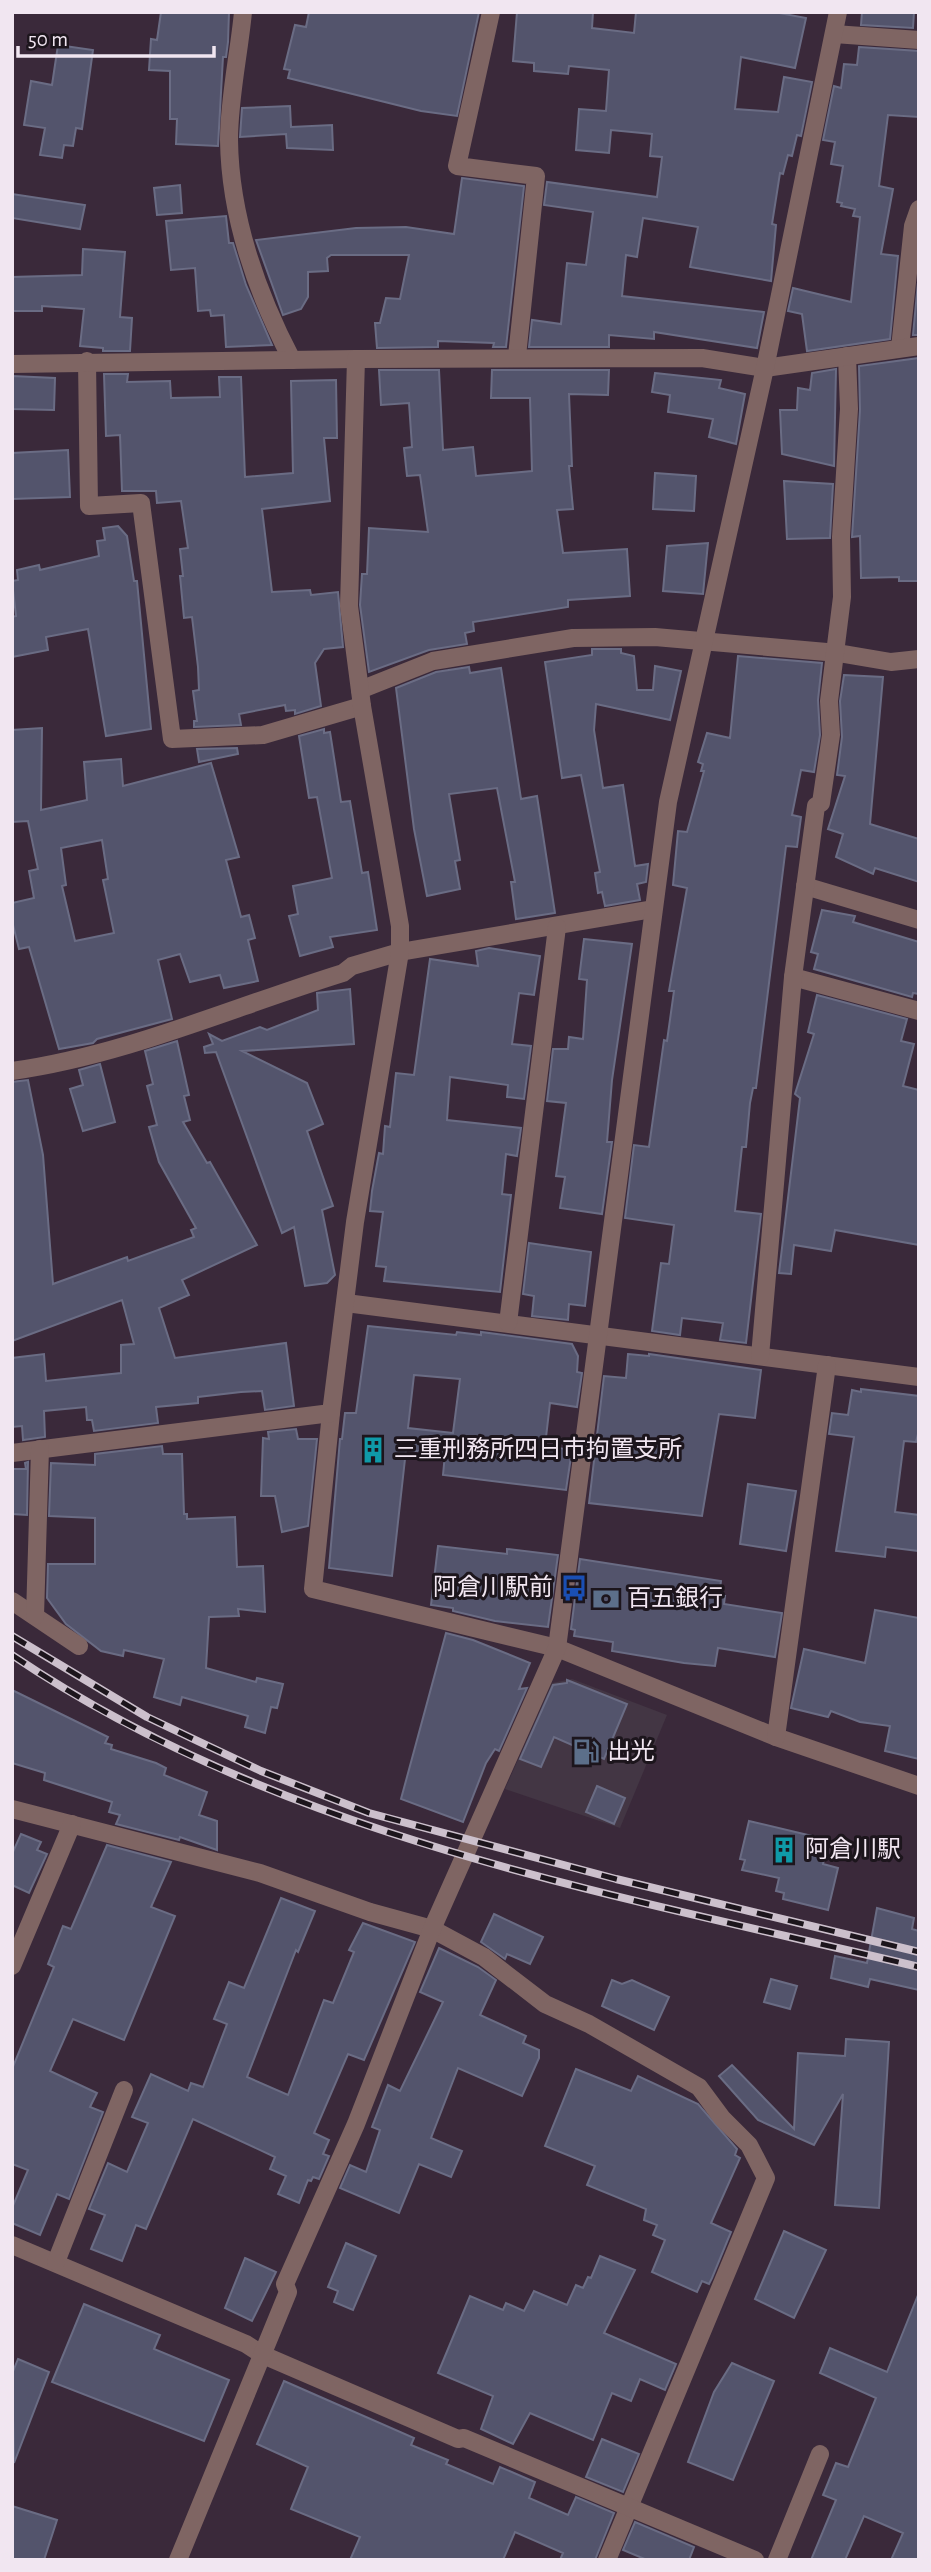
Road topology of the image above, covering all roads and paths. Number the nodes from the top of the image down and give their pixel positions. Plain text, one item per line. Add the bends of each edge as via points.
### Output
1 (243, 12) edge
2 (491, 12) edge
3 (838, 12) edge
4 (834, 34) junction
5 (919, 40) edge
6 (919, 209) edge
7 (919, 346) edge
8 (900, 348) junction
9 (517, 356) junction
10 (846, 356) junction
11 (356, 359) junction
12 (292, 360) junction
13 (87, 361) junction
14 (12, 364) edge
15 (765, 368) junction
16 (706, 641) junction
17 (838, 653) junction
18 (919, 659) edge
19 (361, 698) junction
20 (805, 886) junction
21 (653, 909) junction
22 (919, 920) edge
23 (557, 927) junction
24 (400, 952) junction
25 (793, 977) junction
26 (919, 1011) edge
27 (12, 1071) edge
28 (346, 1303) junction
29 (508, 1323) junction
30 (598, 1334) junction
31 (760, 1356) junction
32 (827, 1365) junction
33 (919, 1377) edge
34 (331, 1413) junction
35 (40, 1449) junction
36 (12, 1453) edge
37 (12, 1601) edge
38 (35, 1616) junction
39 (79, 1646) dead end
40 (557, 1648) junction
41 (776, 1737) junction
42 (919, 1786) edge
43 (12, 1809) edge
44 (72, 1824) junction
45 (432, 1929) junction
46 (12, 1966) edge
47 (124, 2090) dead end
48 (12, 2245) edge
49 (56, 2262) junction
50 (262, 2355) junction
51 (820, 2454) dead end
52 (630, 2507) junction
53 (177, 2560) edge
54 (607, 2560) edge
55 (755, 2560) edge
56 (777, 2560) edge

1 - 12 street via 229,141 236,211 258,290
2 - 9 street via 457,166 536,176
3 - 4 street
4 - 5 street
4 - 15 street
6 - 8 street
7 - 8 street
8 - 10 street
9 - 11 street
9 - 15 street via 702,358
10 - 15 street
10 - 17 street via 849,409
11 - 12 street
11 - 19 street via 349,606
12 - 13 street
13 - 14 street
13 - 19 street via 89,506 141,503 172,739 263,735
15 - 16 street
16 - 17 street
16 - 19 street via 573,638 433,661
16 - 21 street via 668,802
17 - 18 street via 891,662
17 - 20 street via 829,701 831,735
19 - 24 street via 400,926
20 - 22 street
20 - 25 street
21 - 23 street
21 - 30 street
23 - 24 street
23 - 29 street
24 - 27 street via 183,1028 44,1067
24 - 28 street
25 - 26 street
25 - 31 street
28 - 29 street
28 - 34 street
29 - 30 street
30 - 31 street
30 - 40 street
31 - 32 street
32 - 33 street
32 - 41 street
34 - 35 street
34 - 40 street via 313,1589
35 - 36 street
35 - 38 street
37 - 38 street
38 - 39 street
40 - 41 street
40 - 45 street
41 - 42 street
43 - 44 street
44 - 45 street via 260,1873
44 - 46 street
45 - 50 street via 356,2124 285,2284 288,2292
45 - 52 street via 484,1957 545,2004 699,2087 749,2144 766,2178
47 - 49 street
48 - 49 street
49 - 50 street
50 - 52 street
50 - 53 street
51 - 56 street
52 - 54 street
52 - 55 street

